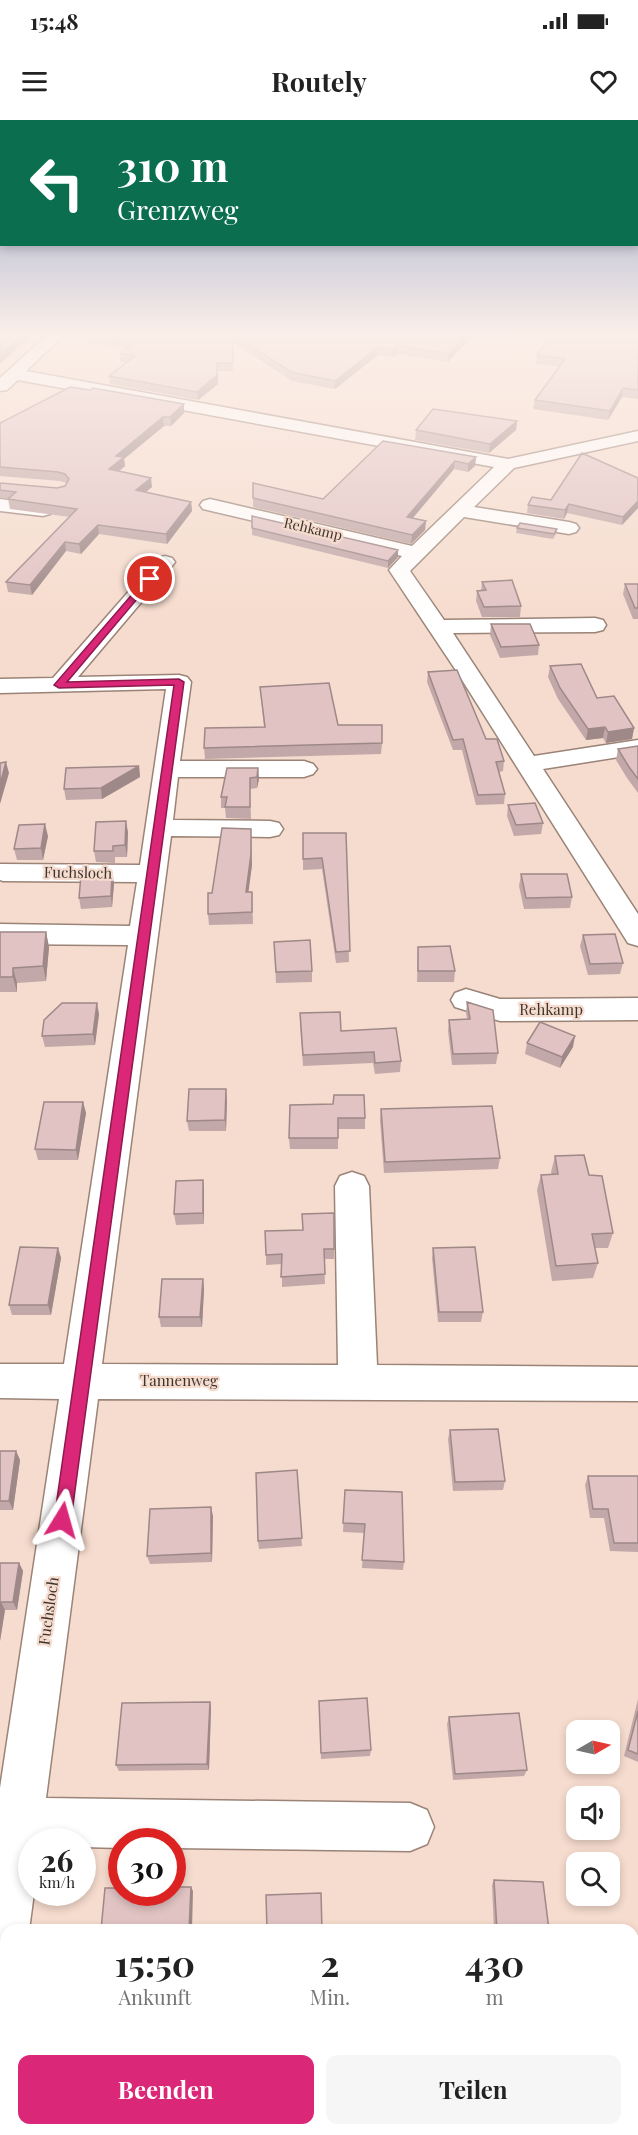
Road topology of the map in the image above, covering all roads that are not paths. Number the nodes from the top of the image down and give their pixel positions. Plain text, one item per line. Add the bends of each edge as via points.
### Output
1 (322, 430) edge
2 (638, 436) edge
3 (602, 444) junction
4 (638, 454) edge
5 (508, 464) junction
6 (0, 505) edge
7 (210, 505) dead end
8 (44, 510) edge
9 (460, 511) junction
10 (569, 528) dead end
11 (417, 553) junction
12 (165, 562) dead end
13 (595, 625) dead end
14 (438, 627) junction
15 (59, 685) junction
16 (0, 686) edge
17 (638, 747) edge
18 (528, 765) junction
19 (167, 769) junction
20 (304, 769) dead end
21 (159, 828) junction
22 (270, 829) dead end
23 (3, 872) dead end
24 (153, 874) junction
25 (0, 933) edge
26 (144, 936) junction
27 (638, 936) edge
28 (466, 1000) edge
29 (638, 1010) edge
30 (352, 1186) dead end
31 (0, 1381) edge
32 (82, 1381) junction
33 (358, 1382) junction
34 (638, 1384) edge
35 (410, 1827) dead end
36 (12, 1835) edge
37 (3, 1924) edge

1 - 5 street
2 - 3 street
3 - 4 street
3 - 5 street
5 - 9 street
6 - 8 street
7 - 11 street, Rehkamp
9 - 10 street
9 - 11 street
11 - 14 street via 399,570
12 - 15 street
13 - 14 street
14 - 18 street
15 - 16 street
15 - 19 street, Fuchsloch via 179,682
17 - 18 street
18 - 27 street
19 - 20 street
19 - 21 street, Fuchsloch
21 - 22 street
21 - 24 street, Fuchsloch
23 - 24 street, Fuchsloch
24 - 26 street, Fuchsloch
25 - 26 street
26 - 32 street, Fuchsloch
28 - 29 street, Rehkamp via 500,1010
30 - 33 street
31 - 32 street, Tannenweg
32 - 33 street, Tannenweg
32 - 36 street, Fuchsloch
33 - 34 street, Tannenweg
35 - 36 street
36 - 37 street, Fuchsloch

